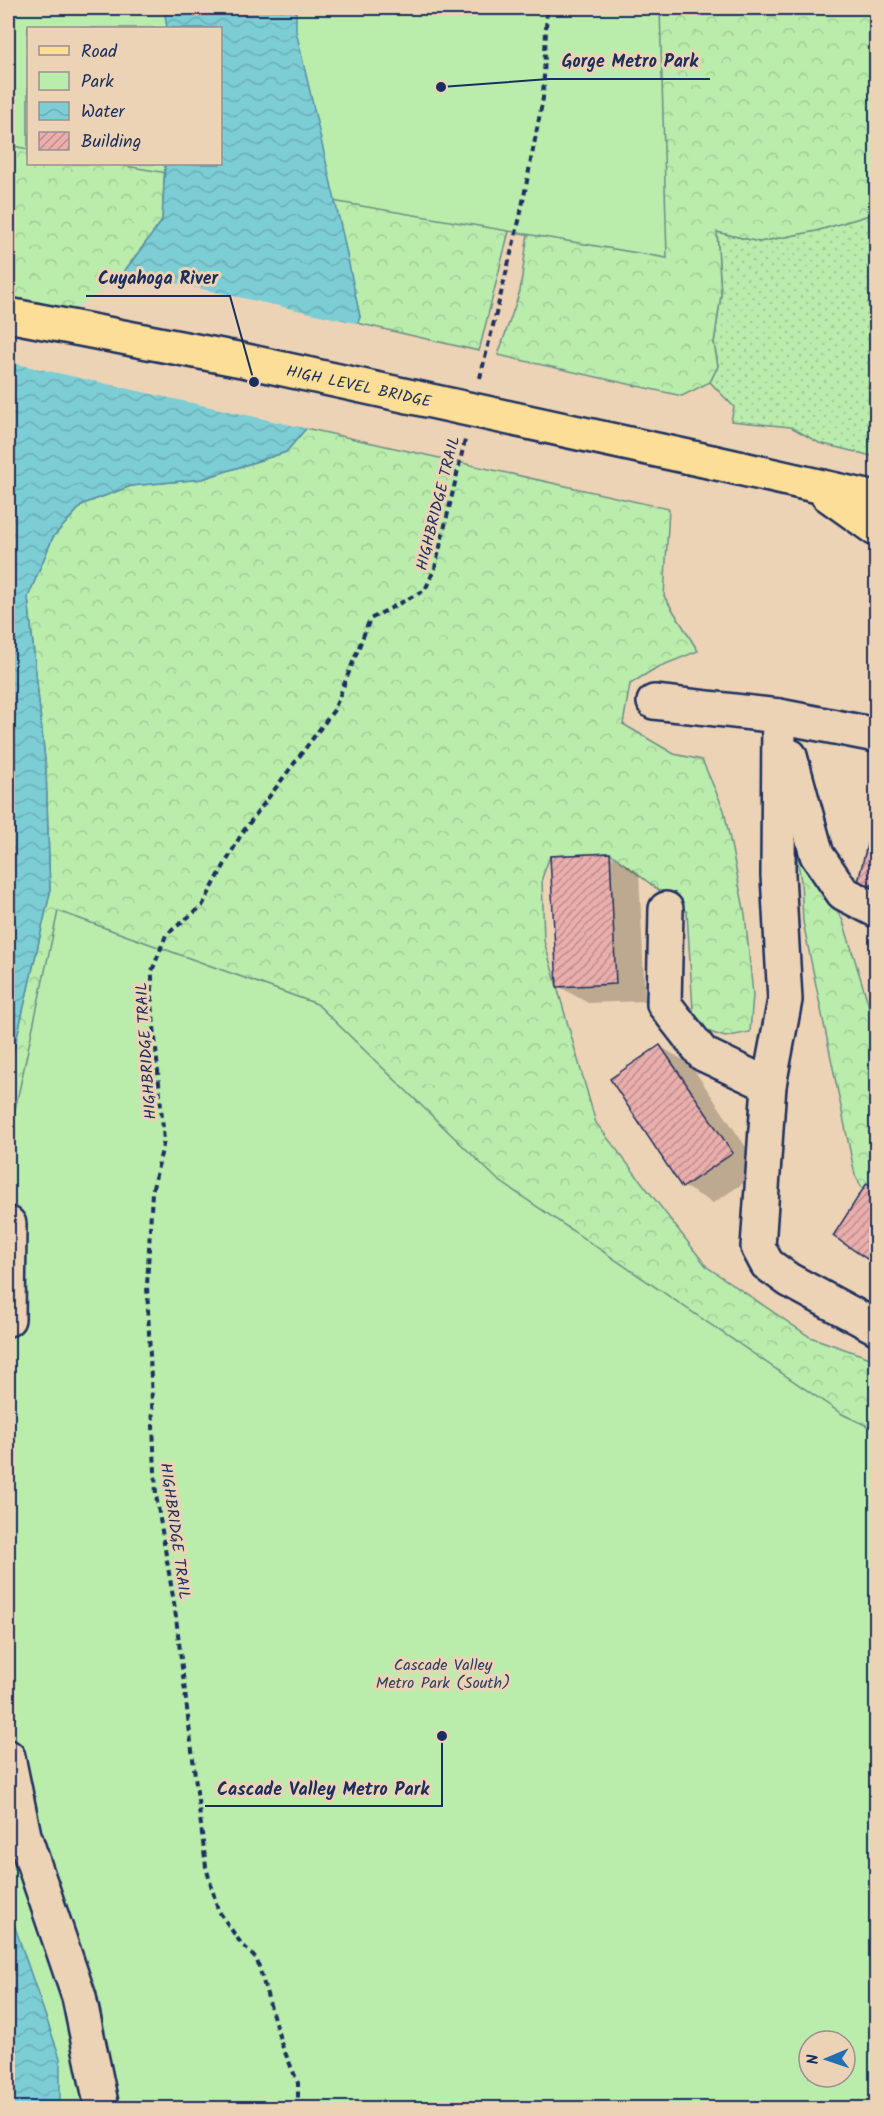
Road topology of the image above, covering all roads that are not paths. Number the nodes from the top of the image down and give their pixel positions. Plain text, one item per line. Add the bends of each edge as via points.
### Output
1 (8, 315) edge
2 (813, 484) junction
3 (876, 499) edge
4 (876, 529) edge
5 (654, 702) dead end
6 (779, 716) junction
7 (876, 735) edge
8 (666, 909) dead end
9 (876, 910) edge
10 (769, 1085) junction
11 (9, 1224) dead end
12 (8, 1319) edge
13 (876, 1327) edge
14 (8, 1757) edge
15 (102, 2109) edge

1 - 2 main road, HIGH LEVEL BRIDGE, bridge via 242,360
2 - 3 main road, HIGH LEVEL BRIDGE
2 - 4 main road
5 - 6 street
6 - 7 street
6 - 9 street via 817,855 843,893
6 - 10 street via 778,875 785,1000
8 - 10 street via 664,1004 703,1054
10 - 13 street via 758,1247 767,1264 789,1280
11 - 12 street
14 - 15 street via 24,1835 79,1997

